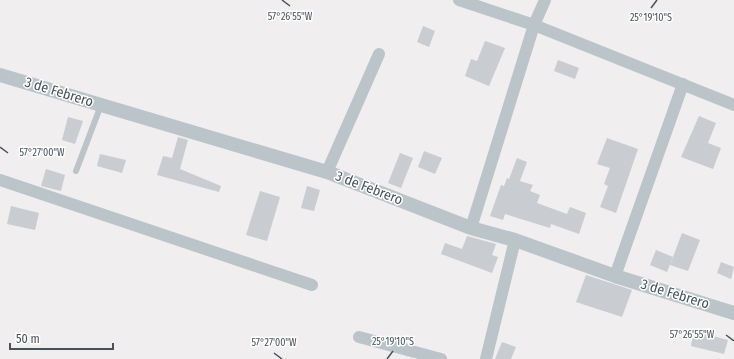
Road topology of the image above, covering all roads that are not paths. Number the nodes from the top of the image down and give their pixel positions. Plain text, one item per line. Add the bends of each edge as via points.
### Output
1 (459, 0) edge
2 (545, 0) edge
3 (534, 25) junction
4 (379, 54) dead end
5 (0, 75) edge
6 (683, 84) junction
7 (734, 104) edge
8 (101, 105) junction
9 (76, 171) dead end
10 (327, 172) junction
11 (0, 180) edge
12 (471, 228) junction
13 (515, 240) junction
14 (615, 276) junction
15 (312, 285) dead end
16 (734, 313) edge
17 (359, 337) dead end
18 (441, 359) edge
19 (486, 359) edge

1 - 3 street
2 - 3 street
3 - 6 street
3 - 12 street
4 - 10 street
5 - 8 street, 3 de Febrero
6 - 7 street
6 - 14 street
8 - 9 lane
8 - 10 street, 3 de Febrero
10 - 12 street, 3 de Febrero
11 - 15 street
12 - 13 street, 3 de Febrero
13 - 14 street, 3 de Febrero
13 - 19 street
14 - 16 street, 3 de Febrero
17 - 18 street

